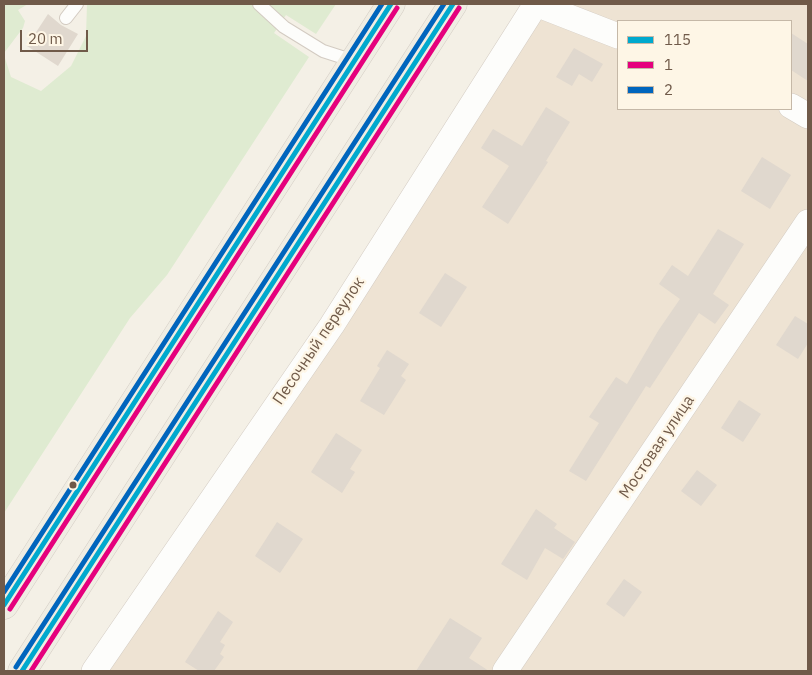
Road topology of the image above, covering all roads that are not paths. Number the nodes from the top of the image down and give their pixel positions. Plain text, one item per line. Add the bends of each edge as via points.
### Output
1 (76, 4) edge
2 (259, 4) edge
3 (390, 4) edge
4 (453, 4) edge
5 (536, 4) edge
6 (66, 18) dead end
7 (617, 36) edge
8 (354, 61) junction
9 (792, 107) edge
10 (808, 116) edge
11 (808, 222) edge
12 (4, 604) edge
13 (22, 671) edge
14 (94, 671) edge
15 (505, 671) edge

1 - 6 lane
2 - 8 lane via 284,27 323,51
3 - 8 main road
4 - 13 main road
5 - 7 street
5 - 14 street, Песочный переулок via 332,325
8 - 12 main road
9 - 10 street
11 - 15 street, Мостовая улица

